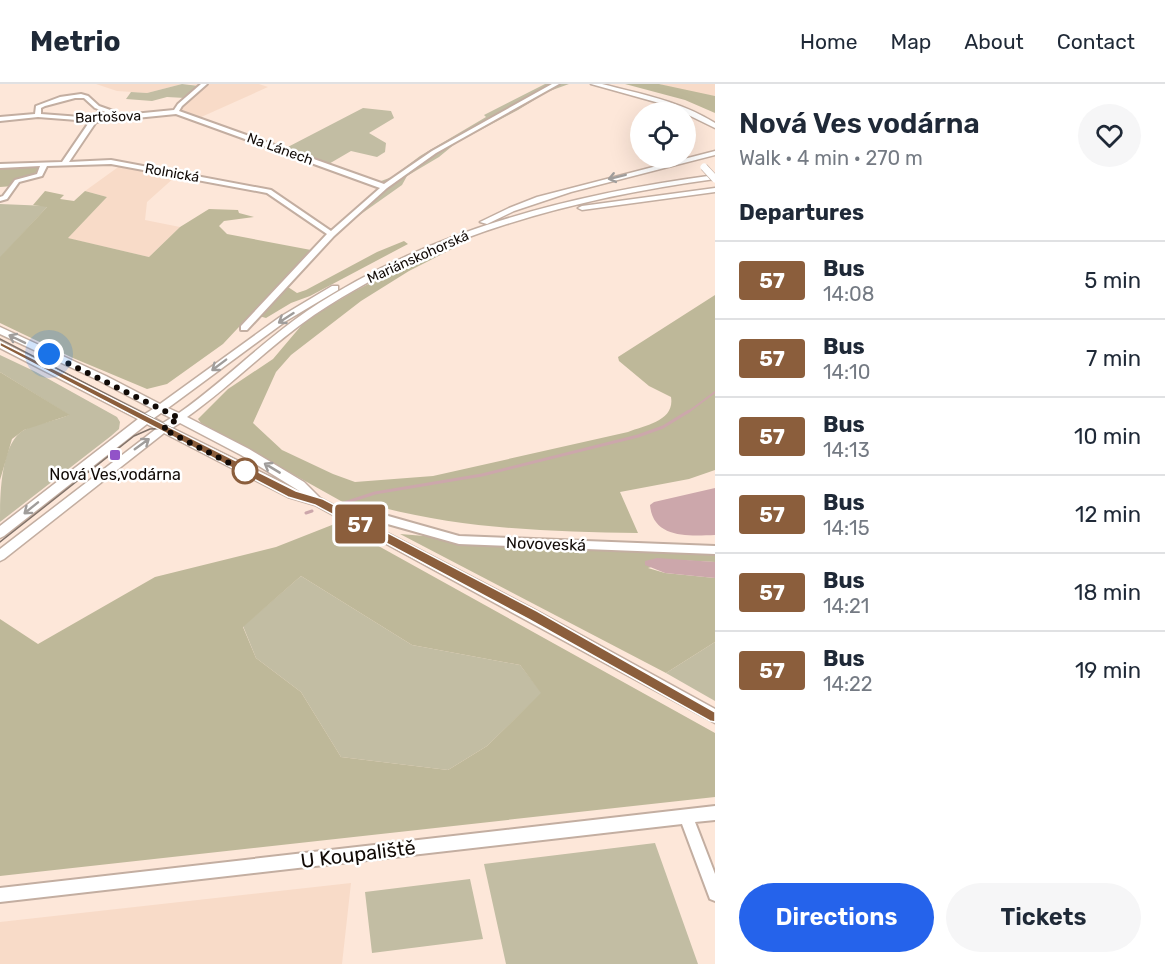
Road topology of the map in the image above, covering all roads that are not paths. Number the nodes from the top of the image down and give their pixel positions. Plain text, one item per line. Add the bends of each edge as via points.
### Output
1 (204, 84) edge
2 (556, 84) edge
3 (594, 84) edge
4 (607, 84) edge
5 (176, 112) junction
6 (38, 116) junction
7 (715, 118) edge
8 (0, 119) edge
9 (110, 119) junction
10 (94, 120) junction
11 (715, 126) edge
12 (715, 153) edge
13 (64, 164) junction
14 (44, 165) junction
15 (0, 166) edge
16 (715, 176) edge
17 (385, 187) junction
18 (715, 190) edge
19 (0, 199) edge
20 (486, 224) junction
21 (331, 234) junction
22 (244, 328) dead end
23 (0, 330) edge
24 (0, 344) edge
25 (184, 392) junction
26 (142, 399) junction
27 (162, 409) junction
28 (179, 418) junction
29 (146, 421) junction
30 (163, 429) junction
31 (319, 502) junction
32 (381, 518) dead end
33 (0, 532) edge
34 (715, 550) edge
35 (0, 556) edge
36 (715, 716) edge
37 (715, 813) edge
38 (686, 816) junction
39 (715, 894) edge
40 (0, 895) edge

1 - 5 street
2 - 17 street via 434,152
3 - 11 main road via 671,103
4 - 7 main road via 675,101
5 - 9 street, Bartošova
5 - 17 street, Na Lánech
6 - 8 street, Bartošova
6 - 9 street via 38,107 45,104 83,97 111,112
6 - 10 street, Bartošova
9 - 10 street, Bartošova
10 - 13 street
12 - 16 main road, bridge via 704,161 704,167
12 -> 20 main road via 597,183 501,213
13 - 14 street, Rolnická
13 - 21 street, Rolnická via 111,162 270,191
14 - 15 street, Rolnická
14 - 19 street via 40,175 17,181
16 - 20 main road, Mariánskohorská via 624,185
17 - 21 street
18 - 20 main road
20 -> 25 main road, Mariánskohorská via 409,251 328,292 266,331
20 - 28 main road, Mariánskohorská via 408,259 322,306
21 - 22 street
26 -> 23 main road
24 - 29 main road
25 - 26 main road via 157,400
25 - 27 main road, Mariánskohorská
26 - 27 main road
27 - 28 main road
27 - 29 main road, Mariánskohorská
28 - 30 main road, Mariánskohorská
31 -> 28 main road via 300,484
29 - 30 main road
29 -> 33 main road, Mariánskohorská
30 - 31 main road via 292,494
35 -> 30 main road, Mariánskohorská
31 - 36 main road
32 - 34 street, Novoveská via 459,540
37 - 38 street, U Koupaliště
38 - 39 street
38 - 40 street, U Koupaliště

